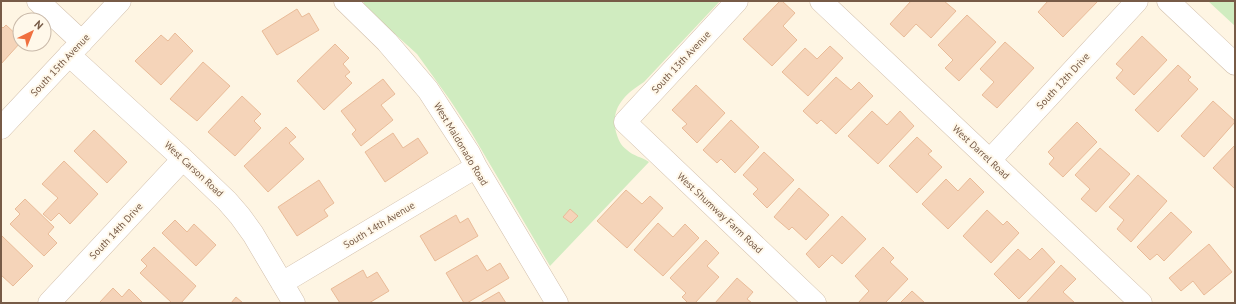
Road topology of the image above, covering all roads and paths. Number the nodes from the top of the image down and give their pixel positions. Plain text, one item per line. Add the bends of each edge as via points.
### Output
1 (38, 1) edge
2 (120, 1) edge
3 (345, 1) edge
4 (737, 1) edge
5 (821, 1) edge
6 (1137, 1) edge
7 (1168, 1) edge
8 (75, 49) junction
9 (1235, 64) edge
10 (3, 122) edge
11 (625, 122) joint
12 (183, 159) junction
13 (990, 160) junction
14 (476, 167) junction
15 (282, 283) junction
16 (49, 303) edge
17 (294, 303) edge
18 (557, 303) edge
19 (815, 303) edge
20 (1141, 303) edge

1 - 8 street, West Carson Road
2 - 8 street, South 15th Avenue
3 - 14 street, West Maldonado Road via 387,42 428,90
4 - 11 street, South 13th Avenue
5 - 13 street, West Darrel Road
6 - 13 street, South 12th Drive
7 - 9 street
8 - 10 street, South 15th Avenue
8 - 12 street, West Carson Road
11 - 19 street, West Shumway Farm Road
12 - 15 street, West Carson Road via 240,216
12 - 16 street, South 14th Drive
13 - 20 street, West Darrel Road
14 - 15 street, South 14th Avenue
14 - 18 street, West Maldonado Road
15 - 17 street, West Carson Road

